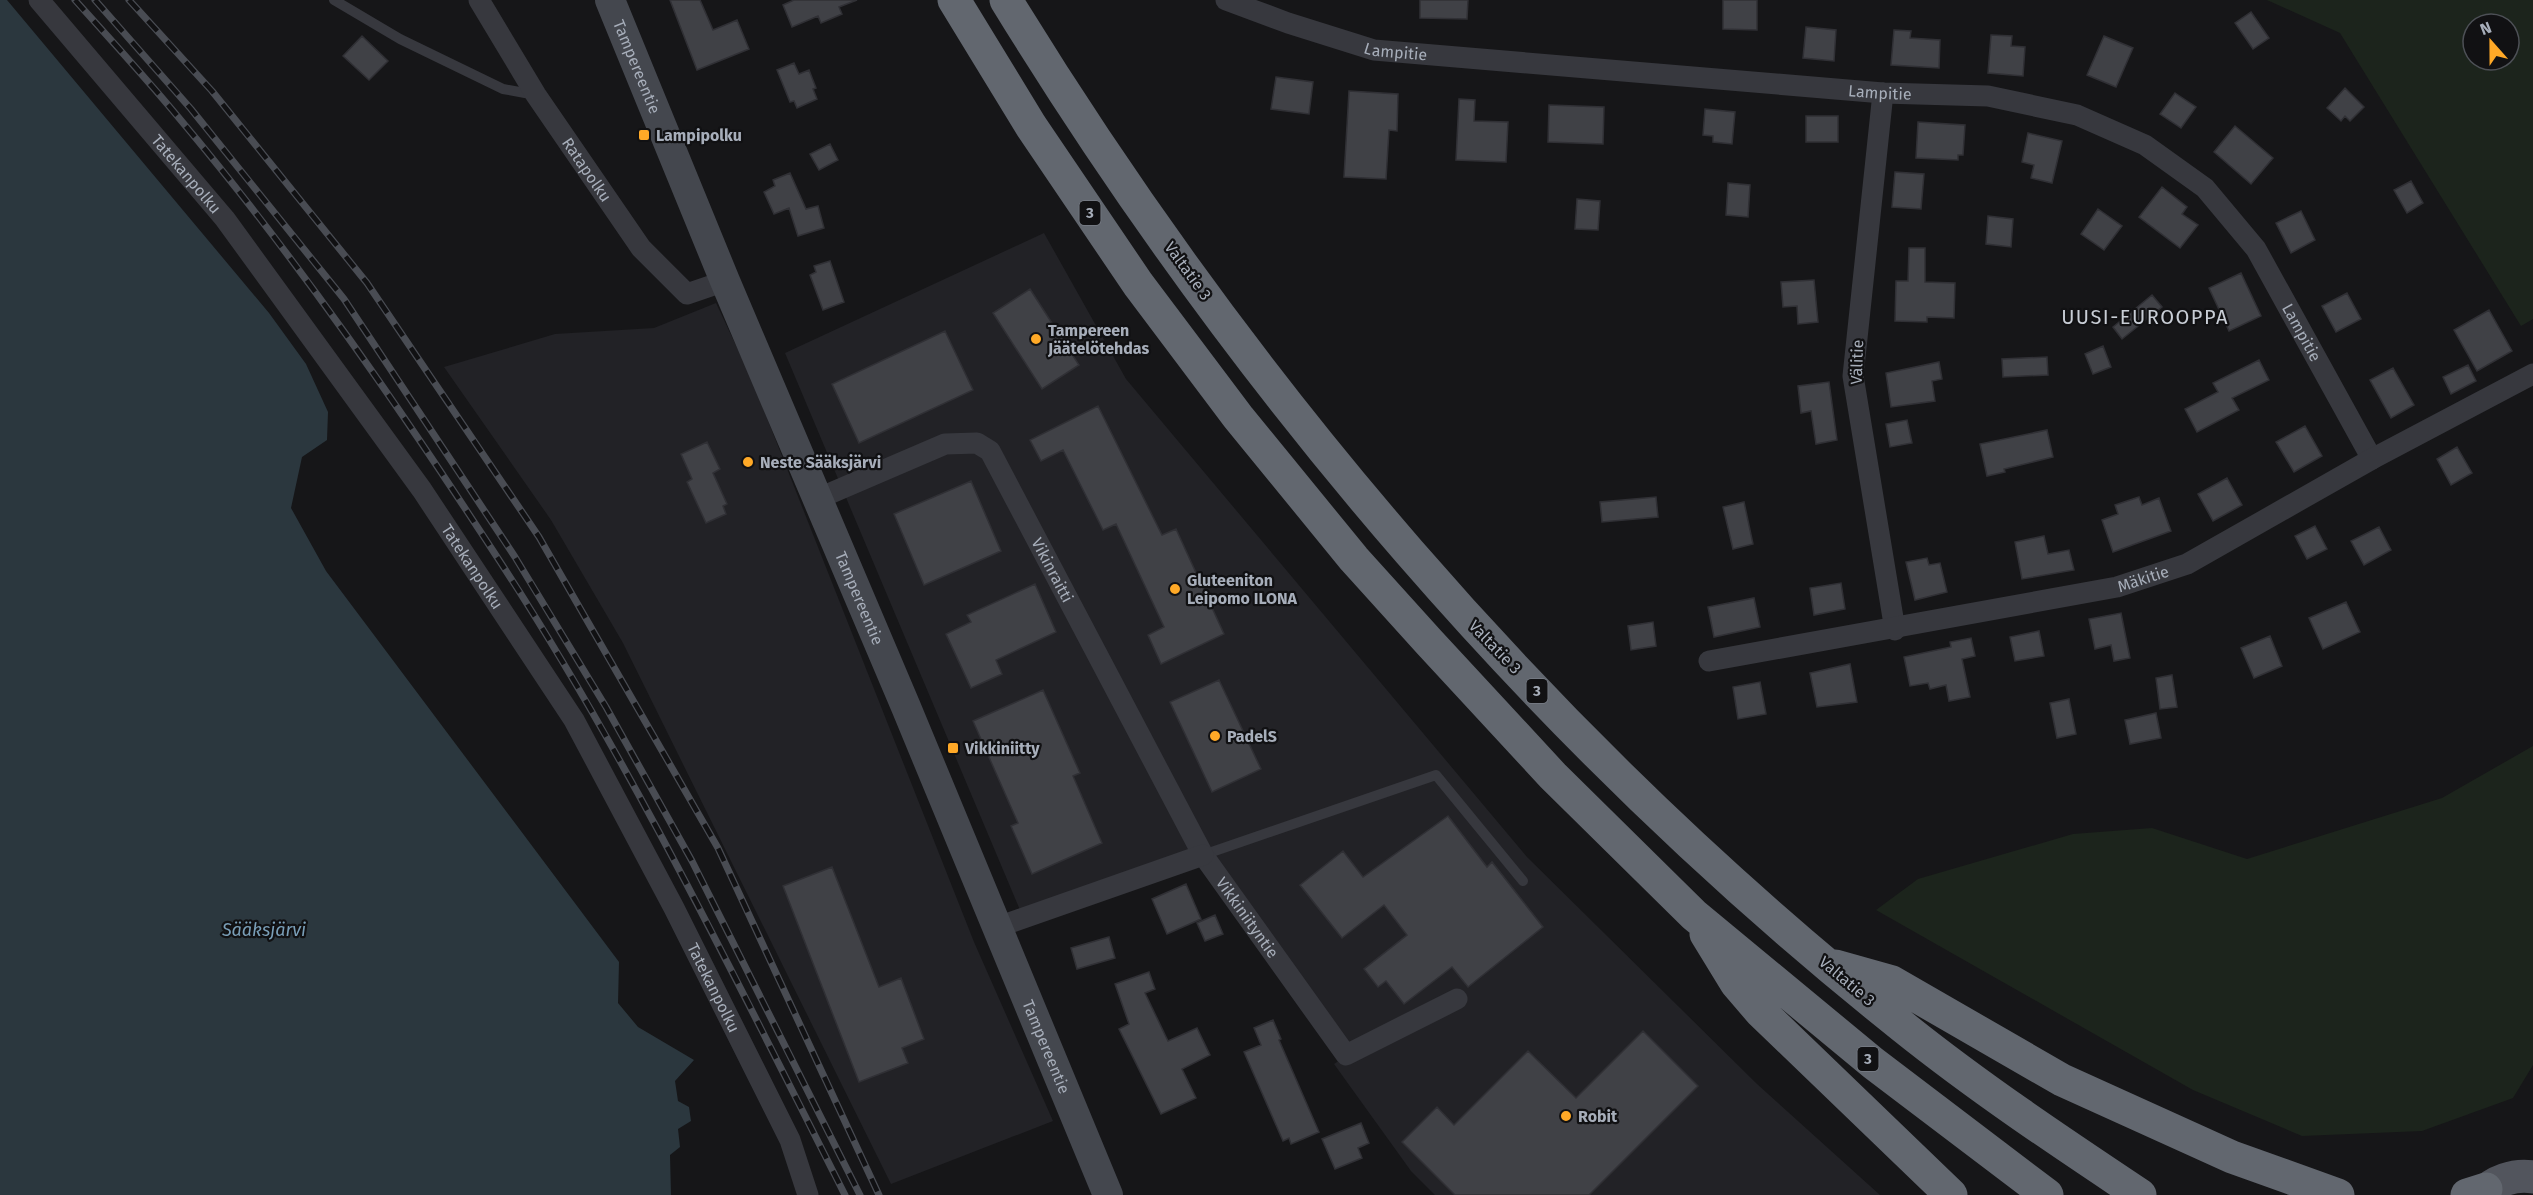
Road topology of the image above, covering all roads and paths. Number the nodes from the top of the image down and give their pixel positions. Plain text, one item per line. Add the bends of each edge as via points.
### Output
1 (39, 0) edge
2 (334, 0) edge
3 (479, 0) edge
4 (610, 0) edge
5 (954, 0) edge
6 (1006, 0) edge
7 (1226, 0) edge
8 (1883, 93) junction
9 (537, 94) junction
10 (725, 281) junction
11 (2533, 374) edge
12 (2372, 459) junction
13 (817, 499) junction
14 (1895, 630) junction
15 (1710, 662) dead end
16 (1203, 855) junction
17 (1523, 881) dead end
18 (1694, 915) junction
19 (998, 927) junction
20 (1825, 963) junction
21 (1457, 999) dead end
22 (808, 1195) edge
23 (1108, 1195) edge
24 (1951, 1195) edge
25 (2047, 1195) edge
26 (2140, 1195) edge
27 (2338, 1195) edge

1 - 22 street, Tatekanpolku via 225,219 422,490 574,720 790,1140
2 - 9 lane via 400,39 503,89
3 - 9 street, Ratapolku
4 - 10 main road, Tampereentie
5 - 18 highway, 3 via 1031,126 1138,284 1246,426 1354,559 1437,650 1553,776
6 - 20 highway, Valtatie 3 / 3 via 1179,259 1277,392 1392,533 1590,747
7 - 8 street, Lampitie via 1374,50
8 - 12 street, Lampitie via 1988,96 2077,116 2145,145 2205,188 2256,249
8 - 14 street, Välitie via 1853,376
9 - 10 street, Ratapolku via 641,248 687,294
10 - 13 main road, Tampereentie
11 - 12 street, Mäkitie
12 - 14 street, Mäkitie via 2187,564 2117,587
13 - 16 street, Vikinraitti via 945,444 977,443 990,451
13 - 19 main road, Tampereentie
14 - 15 street, Mäkitie
16 - 17 lane via 1436,775
16 - 19 street
16 - 21 street, Vikkiniityntie via 1346,1055
18 - 24 highway via 1736,983 1760,1011
18 - 25 highway, 3 via 1873,1063
19 - 23 main road, Tampereentie
20 - 26 highway, Valtatie 3 / 3 via 1904,1029
20 - 27 highway via 1892,982 2062,1080 2232,1157

